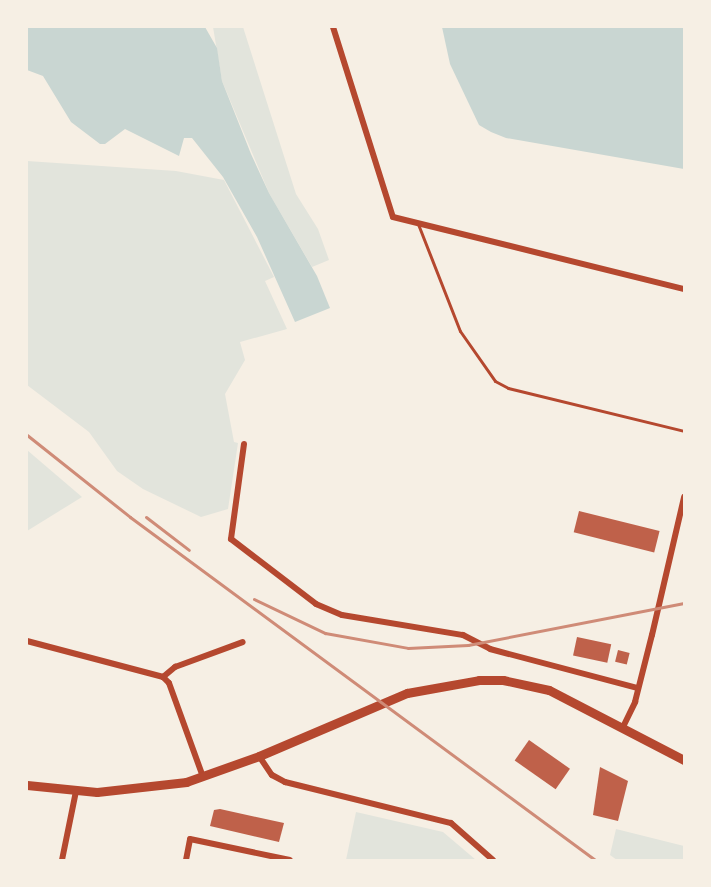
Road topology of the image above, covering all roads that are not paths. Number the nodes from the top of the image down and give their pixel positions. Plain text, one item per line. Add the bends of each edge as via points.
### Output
1 (333, 27) edge
2 (417, 223) junction
3 (684, 289) edge
4 (684, 431) edge
5 (244, 444) dead end
6 (684, 497) edge
7 (27, 641) edge
8 (243, 642) dead end
9 (163, 676) junction
10 (638, 688) junction
11 (623, 727) junction
12 (259, 756) junction
13 (684, 760) edge
14 (204, 777) junction
15 (27, 785) edge
16 (76, 791) junction
17 (62, 860) edge
18 (186, 860) edge
19 (290, 860) edge
20 (493, 860) edge

1 - 2 street via 393,218
2 - 3 street
2 - 4 lane via 460,332 495,381 508,388
5 - 10 street via 231,539 316,604 342,615 456,633 490,649
6 - 10 street
7 - 9 street
8 - 9 street via 175,666
9 - 14 street
10 - 11 street
11 - 12 main road via 549,690 503,680 454,681 407,693
11 - 13 main road
12 - 14 main road
12 - 20 street via 272,775 285,782 443,819 466,833
14 - 16 main road via 127,791
15 - 16 main road
16 - 17 street
18 - 19 street via 190,839

